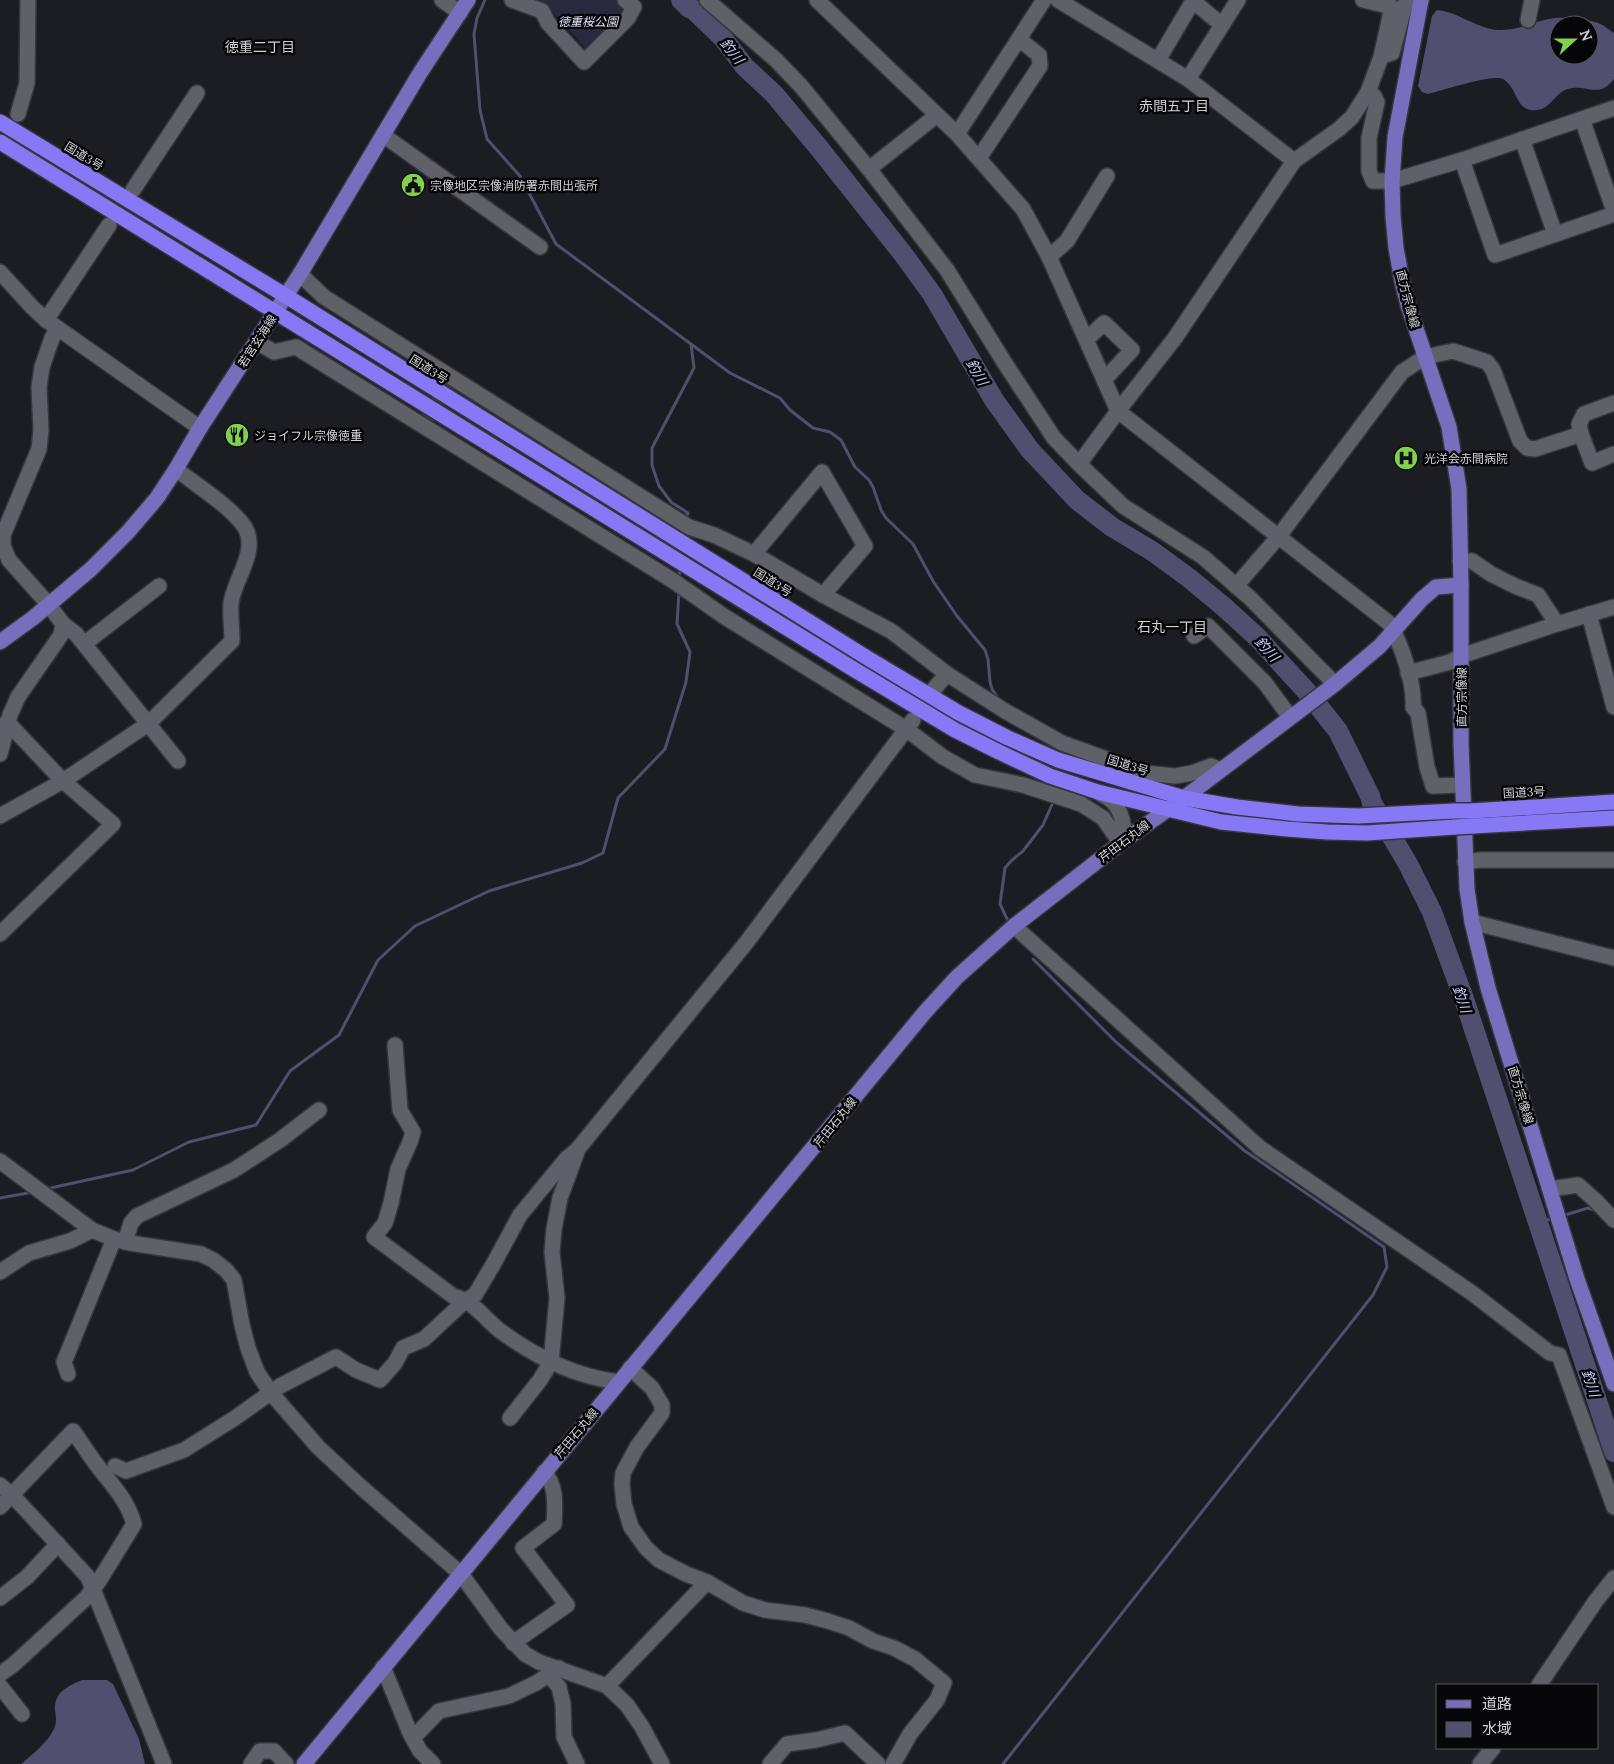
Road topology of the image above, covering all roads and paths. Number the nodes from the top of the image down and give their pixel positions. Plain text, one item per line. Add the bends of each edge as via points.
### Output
1 (28, 0) edge
2 (442, 0) edge
3 (512, 0) edge
4 (625, 0) edge
5 (707, 0) edge
6 (817, 0) edge
7 (1044, 0) edge
8 (1058, 0) edge
9 (1238, 0) edge
10 (1363, 0) edge
11 (1532, 0) edge
12 (1421, 1) edge
13 (463, 4) edge
14 (1528, 20) dead end
15 (1222, 25) junction
16 (1019, 39) junction
17 (1381, 57) junction
18 (1158, 60) junction
19 (1188, 79) junction
20 (1368, 92) junction
21 (197, 93) dead end
22 (1614, 108) edge
23 (18, 114) dead end
24 (937, 115) junction
25 (1582, 119) junction
26 (0, 122) edge
27 (958, 134) junction
28 (383, 135) junction
29 (1522, 139) junction
30 (0, 142) edge
31 (979, 158) junction
32 (1462, 160) junction
33 (1294, 161) junction
34 (869, 169) junction
35 (1107, 176) dead end
36 (1392, 181) junction
37 (133, 190) dead end
38 (1614, 212) edge
39 (109, 226) dead end
40 (1555, 234) junction
41 (540, 247) dead end
42 (1049, 256) junction
43 (0, 272) edge
44 (300, 274) junction
45 (286, 296) junction
46 (276, 313) junction
47 (52, 324) junction
48 (1087, 340) junction
49 (257, 342) junction
50 (1425, 357) junction
51 (1104, 380) junction
52 (1614, 403) edge
53 (1118, 411) junction
54 (200, 428) junction
55 (1581, 434) junction
56 (1614, 454) edge
57 (1079, 464) junction
58 (176, 469) junction
59 (1279, 536) junction
60 (1, 546) edge
61 (754, 554) junction
62 (1460, 561) junction
63 (1461, 585) junction
64 (159, 586) dead end
65 (1236, 586) junction
66 (823, 595) junction
67 (48, 605) junction
68 (1614, 607) edge
69 (1589, 614) junction
70 (63, 624) junction
71 (1556, 624) junction
72 (1394, 631) junction
73 (1194, 636) dead end
74 (0, 642) edge
75 (84, 644) junction
76 (1461, 656) junction
77 (1408, 673) junction
78 (947, 674) junction
79 (1333, 686) junction
80 (934, 689) dead end
81 (1614, 707) edge
82 (1290, 717) junction
83 (7, 722) junction
84 (148, 724) junction
85 (909, 725) junction
86 (0, 754) edge
87 (178, 761) dead end
88 (1221, 770) junction
89 (63, 781) junction
90 (1462, 785) junction
91 (1098, 792) junction
92 (1184, 798) junction
93 (1614, 802) edge
94 (1167, 810) junction
95 (0, 816) edge
96 (1614, 818) edge
97 (1122, 842) junction
98 (1614, 860) edge
99 (1465, 862) junction
100 (1472, 922) junction
101 (1014, 926) junction
102 (0, 934) edge
103 (1614, 958) edge
104 (395, 1045) dead end
105 (319, 1110) dead end
106 (578, 1150) junction
107 (0, 1161) edge
108 (1550, 1189) junction
109 (1596, 1201) junction
110 (1614, 1205) edge
111 (1614, 1220) edge
112 (92, 1230) junction
113 (120, 1240) junction
114 (0, 1272) edge
115 (466, 1300) junction
116 (551, 1362) junction
117 (630, 1368) junction
118 (68, 1374) dead end
119 (619, 1382) junction
120 (1614, 1384) edge
121 (271, 1393) junction
122 (510, 1418) dead end
123 (115, 1466) dead end
124 (544, 1472) junction
125 (0, 1485) edge
126 (12, 1496) junction
127 (1614, 1506) edge
128 (0, 1507) edge
129 (58, 1544) junction
130 (460, 1574) junction
131 (1614, 1578) edge
132 (707, 1582) junction
133 (94, 1589) junction
134 (0, 1598) edge
135 (513, 1643) junction
136 (383, 1667) junction
137 (554, 1672) junction
138 (0, 1674) edge
139 (1540, 1684) edge
140 (0, 1686) edge
141 (607, 1686) junction
142 (22, 1714) dead end
143 (413, 1738) junction
144 (1491, 1749) edge
145 (164, 1764) edge
146 (251, 1764) edge
147 (286, 1764) edge
148 (304, 1764) edge
149 (433, 1764) edge
150 (577, 1764) edge
151 (662, 1764) edge
152 (770, 1764) edge
153 (878, 1764) edge
154 (893, 1764) edge
155 (1480, 1764) edge

1 - 23 street via 27,82
2 - 13 street
3 - 4 street via 542,11 548,24 584,62 628,18 634,7
5 - 34 street via 801,86
6 - 24 street
7 - 16 street
8 - 18 street
9 - 15 street
10 - 17 street via 1392,7
11 - 14 street
12 - 17 street via 1406,1 1392,54
12 - 36 main road, 直方宗像線 via 1395,136
13 - 28 main road, 若宮玄海線
15 - 18 street via 1193,1
15 - 19 street
16 - 27 street
16 - 31 street via 1039,56 1040,66
17 - 20 street
18 - 19 street
19 - 33 street
20 - 33 street via 1352,117
20 - 36 street via 1377,102 1369,138 1369,171 1373,181
21 - 37 street
22 - 25 street
24 - 27 street
24 - 34 street
25 - 29 street
25 - 38 street
26 - 45 highway, 国道3号
27 - 31 street
28 - 41 street
28 - 44 main road, 若宮玄海線
29 - 32 street
29 - 40 street
30 - 46 highway
31 - 42 street via 1023,209
32 - 36 street
32 - 40 street via 1495,255
33 - 53 street via 1175,338
34 - 57 street via 946,270 1054,438
35 - 42 street via 1066,241
36 - 50 main road, 直方宗像線 via 1393,224 1402,281
38 - 40 street
39 - 47 street
42 - 48 street
43 - 47 street
44 - 45 main road, 若宮玄海線
44 - 61 street via 324,297 689,527
45 - 46 main road, 若宮玄海線
45 - 92 highway, 国道3号 via 959,713 1058,760
46 - 49 main road, 若宮玄海線
46 - 91 highway via 954,730 1050,776
47 - 54 street
47 - 60 street via 52,338 39,387 39,449
48 - 51 street
48 - 51 street via 1104,323 1132,350
49 - 54 main road, 若宮玄海線
49 - 85 street via 274,352 296,347 672,580 725,617
50 - 55 street via 1453,351 1487,362 1520,441 1526,448 1535,449
50 - 59 street via 1402,372
50 - 62 main road, 直方宗像線 via 1449,426 1454,454 1459,488
51 - 53 street
52 - 55 street via 1584,414 1579,424
53 - 57 street
53 - 59 street
54 - 58 main road, 若宮玄海線
55 - 56 street via 1592,463
57 - 65 street via 1123,506 1203,557
58 - 67 main road, 若宮玄海線 via 128,532
58 - 84 street via 229,510 244,527 250,542 231,602 232,641
59 - 65 street
59 - 72 street via 1389,623
60 - 67 street
61 - 66 street
61 - 66 street via 822,472 865,546
62 - 63 main road, 直方宗像線
62 - 71 street via 1472,561 1499,578 1538,595
63 - 72 main road, 芹田石丸線 via 1436,587
63 - 76 main road, 直方宗像線
64 - 75 street
65 - 79 street
66 - 78 street via 891,631
67 - 70 street
67 - 74 main road, 若宮玄海線
68 - 69 street
69 - 71 street
69 - 81 street
70 - 75 street
70 - 83 street via 61,635 18,698
71 - 76 street
72 - 77 street
72 - 79 main road, 芹田石丸線
73 - 82 street via 1208,626 1266,684
75 - 84 street
76 - 77 street
76 - 90 main road, 直方宗像線
77 - 90 street via 1433,786
78 - 80 street
78 - 88 street via 1062,743 1145,773 1175,776 1211,766
79 - 82 main road, 芹田石丸線
82 - 88 main road, 芹田石丸線
83 - 86 street
83 - 89 street
84 - 87 street
84 - 89 street
85 - 97 street via 943,757 975,775 1023,785 1081,804 1103,818
85 - 106 street via 746,943
88 - 92 main road, 芹田石丸線
89 - 95 street
89 - 102 street via 113,824
90 - 99 main road, 直方宗像線
91 - 94 highway
91 - 97 street via 1112,800 1122,820 1125,835
92 - 93 highway, 国道3号, bridge via 1298,814 1358,816
92 - 94 main road, 芹田石丸線
94 - 96 highway, bridge via 1221,822 1367,833
94 - 97 main road, 芹田石丸線
97 - 101 main road, 芹田石丸線
98 - 99 street
99 - 100 main road, 直方宗像線
100 - 103 street
100 - 108 main road, 直方宗像線 via 1488,988
101 - 117 main road, 芹田石丸線 via 957,977 926,1012
101 - 127 street via 1260,1148 1472,1294 1550,1353 1559,1355
104 - 115 street via 400,1110 413,1132 398,1169 385,1223 374,1237 452,1296
105 - 113 street via 234,1170 137,1216
106 - 115 street via 567,1158 520,1215 475,1295
106 - 116 street via 560,1198 554,1229 552,1252 557,1298
107 - 112 street
108 - 109 street via 1578,1185
108 - 120 main road, 直方宗像線
109 - 110 street
109 - 111 street
112 - 113 street
112 - 114 street via 70,1241 29,1253
113 - 118 street via 64,1362
113 - 121 street via 201,1254 226,1270 234,1280 248,1348 257,1372
115 - 116 street via 505,1334
115 - 121 street via 424,1339 403,1348 380,1380 336,1357
116 - 119 street via 597,1379
116 - 122 street
117 - 119 main road, 芹田石丸線
117 - 132 street via 652,1388 662,1405 662,1413 623,1473 624,1504 631,1527 646,1548 660,1560
119 - 124 main road, 芹田石丸線
121 - 123 street via 184,1450 126,1470
121 - 130 street via 318,1447
124 - 130 main road, 芹田石丸線
124 - 135 street via 551,1480 554,1524 524,1548 567,1605
125 - 126 street
126 - 128 street
126 - 129 street
126 - 133 street via 76,1428 95,1463 123,1497 134,1524
129 - 133 street via 88,1577
129 - 134 street via 27,1577
130 - 135 street
130 - 136 main road, 芹田石丸線
131 - 139 street
132 - 141 street
132 - 154 street via 743,1603 765,1610 806,1615 849,1628 915,1659 944,1683 937,1700 910,1734
133 - 138 street
133 - 145 street
135 - 137 street
136 - 143 street
136 - 148 main road, 芹田石丸線
137 - 141 street
137 - 143 street via 510,1696 439,1711
137 - 150 street via 564,1704 564,1737
140 - 142 street
141 - 151 street via 627,1705
143 - 149 street
144 - 155 street
146 - 147 street via 260,1751 274,1751
152 - 153 street via 788,1744 845,1733

